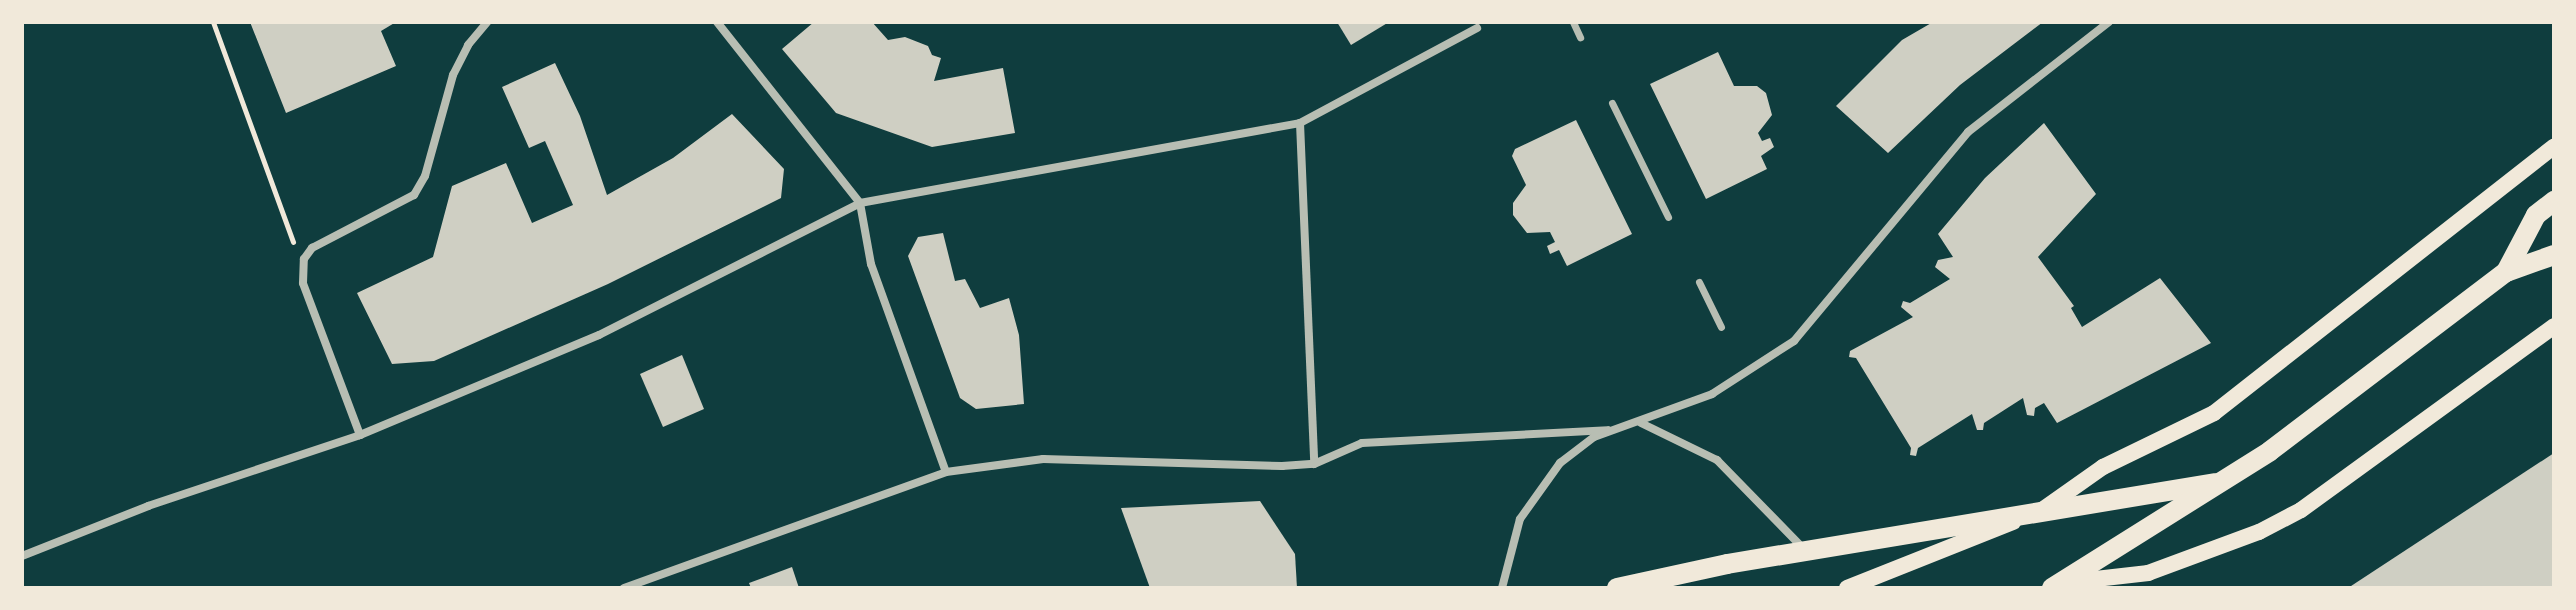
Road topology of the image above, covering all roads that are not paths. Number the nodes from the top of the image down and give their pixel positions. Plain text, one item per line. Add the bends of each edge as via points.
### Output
1 (487, 22) edge
2 (717, 22) edge
3 (1573, 22) edge
4 (2109, 22) edge
5 (1477, 28) dead end
6 (1580, 37) dead end
7 (1612, 103) dead end
8 (1300, 123) junction
9 (2554, 146) edge
10 (2554, 201) edge
11 (860, 203) junction
12 (1668, 217) dead end
13 (2554, 255) edge
14 (2506, 272) junction
15 (1699, 282) dead end
16 (2554, 326) edge
17 (1721, 327) dead end
18 (1640, 422) junction
19 (1608, 430) junction
20 (360, 435) junction
21 (1314, 464) junction
22 (946, 472) junction
23 (2215, 483) junction
24 (2038, 512) junction
25 (1805, 551) junction
26 (22, 556) edge
27 (2060, 585) edge
28 (624, 588) edge
29 (1502, 588) edge
30 (1617, 588) edge
31 (1847, 588) edge

1 - 20 street via 453,75 425,176 414,195 312,248 304,259 303,283
2 - 11 street
3 - 6 street
4 - 18 street via 1968,132 1794,341 1712,394
5 - 8 street
7 - 12 street
8 - 11 street
8 - 21 street
9 - 24 main road via 2214,413 2103,467
10 - 14 main road via 2536,215
11 - 20 street via 599,335
11 - 22 street via 871,264
13 - 14 main road
14 - 23 main road via 2304,427
15 - 17 street
16 - 27 main road via 2301,510 2259,532 2148,573
18 - 19 street
18 - 25 street via 1717,460
19 - 21 street via 1362,443
19 - 29 street via 1575,450 1537,490 1513,537
20 - 26 street via 148,506
21 - 22 street via 1043,459
22 - 28 street
23 - 24 main road
23 - 27 main road
24 - 25 main road
24 - 31 main road
25 - 30 main road

